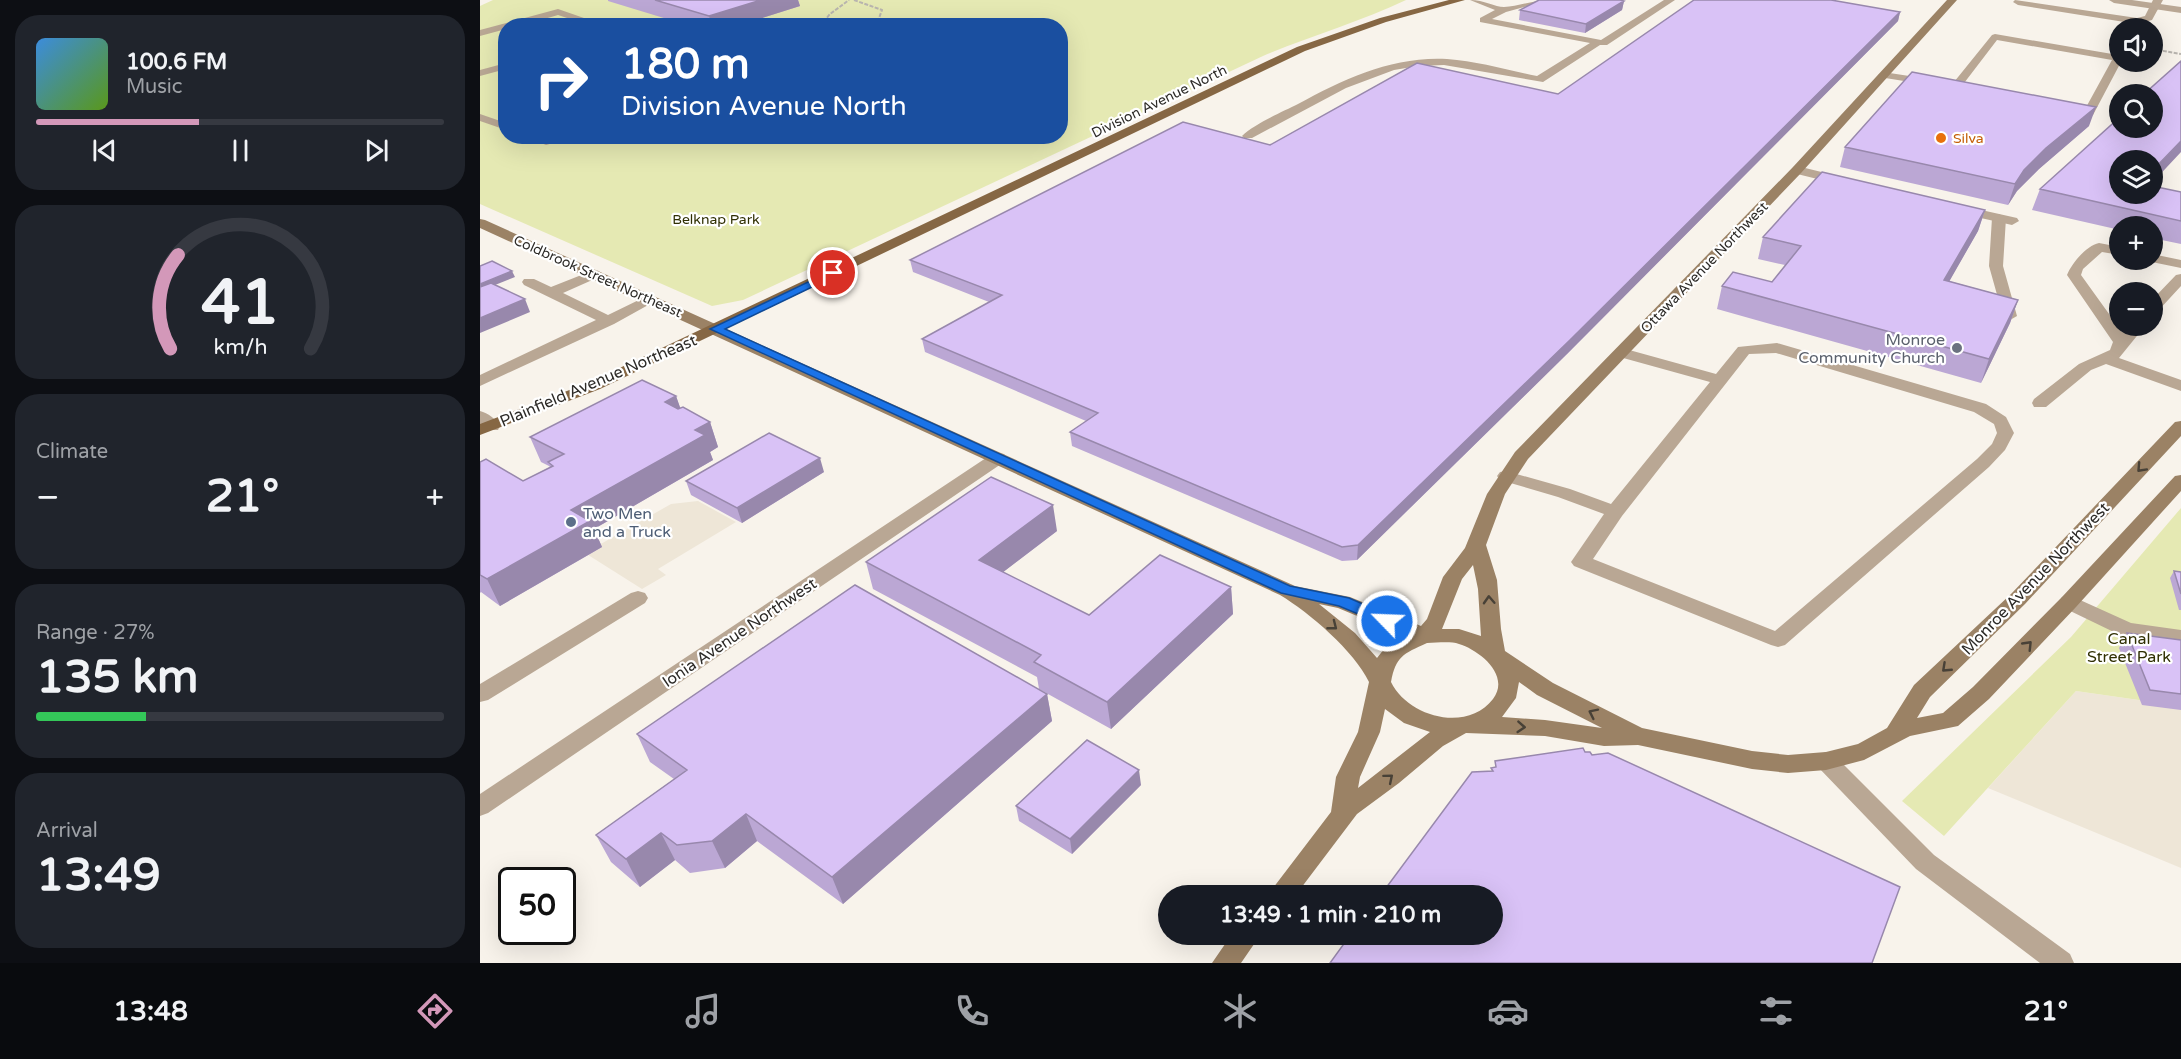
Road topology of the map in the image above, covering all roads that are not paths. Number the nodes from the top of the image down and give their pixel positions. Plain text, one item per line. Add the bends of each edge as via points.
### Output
1 (1460, 0) edge
2 (1475, 0) edge
3 (1544, 0) edge
4 (1670, 0) edge
5 (1952, 0) edge
6 (2114, 0) edge
7 (2018, 2) dead end
8 (2139, 2) edge
9 (2157, 3) edge
10 (1503, 10) junction
11 (2181, 10) edge
12 (536, 18) edge
13 (577, 18) edge
14 (2109, 18) edge
15 (2134, 18) edge
16 (2149, 18) edge
17 (498, 28) edge
18 (480, 33) edge
19 (1599, 42) junction
20 (498, 68) edge
21 (480, 73) edge
22 (1883, 75) junction
23 (2064, 110) edge
24 (480, 117) edge
25 (498, 124) edge
26 (1248, 136) dead end
27 (1797, 170) junction
28 (1859, 185) edge
29 (1941, 205) edge
30 (480, 222) edge
31 (2109, 249) edge
32 (2163, 260) edge
33 (2181, 264) edge
34 (594, 274) junction
35 (2181, 278) edge
36 (529, 282) dead end
37 (550, 293) junction
38 (2163, 297) edge
39 (652, 299) junction
40 (2010, 316) edge
41 (609, 321) junction
42 (716, 329) junction
43 (2127, 336) edge
44 (2121, 342) junction
45 (1622, 353) junction
46 (2108, 358) junction
47 (1719, 380) junction
48 (480, 381) edge
49 (2181, 386) edge
50 (2040, 404) dead end
51 (484, 424) edge
52 (2181, 426) edge
53 (998, 458) junction
54 (1506, 476) junction
55 (2181, 480) edge
56 (1615, 513) junction
57 (1476, 545) junction
58 (1287, 590) junction
59 (638, 598) dead end
60 (2069, 602) junction
61 (1424, 636) junction
62 (2181, 637) edge
63 (1497, 657) junction
64 (1382, 681) junction
65 (480, 694) edge
66 (1462, 724) junction
67 (1896, 733) junction
68 (1645, 739) junction
69 (1827, 761) junction
70 (480, 806) edge
71 (1343, 813) junction
72 (1288, 885) edge
73 (1239, 945) edge
74 (1225, 963) edge
75 (2061, 963) edge

1 - 42 main road, Division Avenue North via 1383,20 1301,49
2 - 10 street
3 - 10 street
4 - 19 street via 1603,44
5 - 22 main road, Ottawa Avenue Northwest
6 - 8 street
7 - 14 street
8 - 9 street
8 - 15 street
9 - 11 street
9 - 16 street
10 - 19 street via 1483,20
12 - 13 street via 558,12
17 - 18 street
19 - 26 street via 1539,80 1443,62 1423,62 1364,75
20 - 21 street
22 - 23 street via 1948,88 1995,37 2118,58 2087,115
22 - 27 main road, Ottawa Avenue Northwest
24 - 25 street
27 - 28 street
27 - 45 main road, Ottawa Avenue Northwest
29 - 40 street via 2005,220 1996,266
30 - 34 main road, Coldbrook Street Northeast
31 - 44 street via 2099,247 2077,267 2074,275
32 - 33 street
34 - 37 street
34 - 39 main road, Coldbrook Street Northeast
35 - 38 street
36 - 37 street
37 - 41 street
39 - 41 street
39 - 42 main road, Coldbrook Street Northeast
41 - 48 street
42 - 51 main road, Plainfield Avenue Northeast via 594,386
42 - 53 main road, Coldbrook Street Northeast
43 - 44 street
44 - 46 street via 2116,353
45 - 47 street
45 - 54 main road, Ottawa Avenue Northwest
46 - 49 street
46 - 50 street via 2085,367
47 - 56 street
47 - 56 street via 1744,350 1777,348 1980,408 1997,416 2006,432 2003,445 1778,640 1581,562
52 -> 67 main road, Monroe Avenue Northwest via 2018,599 1922,691
53 - 58 main road, Coldbrook Street Northeast
53 - 70 street, Ionia Avenue Northwest
54 - 56 street
54 - 57 main road, Ottawa Avenue Northwest
55 - 60 main road
57 - 61 main road, Ottawa Avenue Northwest via 1455,573 1436,622
63 -> 57 main road via 1488,582
58 - 61 main road via 1343,602
58 -> 64 main road via 1359,648
59 - 65 street
60 - 62 street via 2158,644
67 -> 60 main road via 1955,718
61 - 63 main road via 1447,634 1470,639
61 - 64 main road via 1403,643 1388,656 1381,672
63 - 66 main road via 1508,682 1504,699 1491,714
68 -> 63 main road via 1545,689
64 - 66 main road via 1389,699 1406,714 1430,723
64 - 71 main road via 1366,742 1348,777
66 -> 68 main road
71 -> 66 main road via 1435,740
67 - 69 main road via 1864,751
68 - 69 main road via 1752,760 1788,764
69 - 75 street via 1924,862
71 - 72 main road
73 - 74 main road

